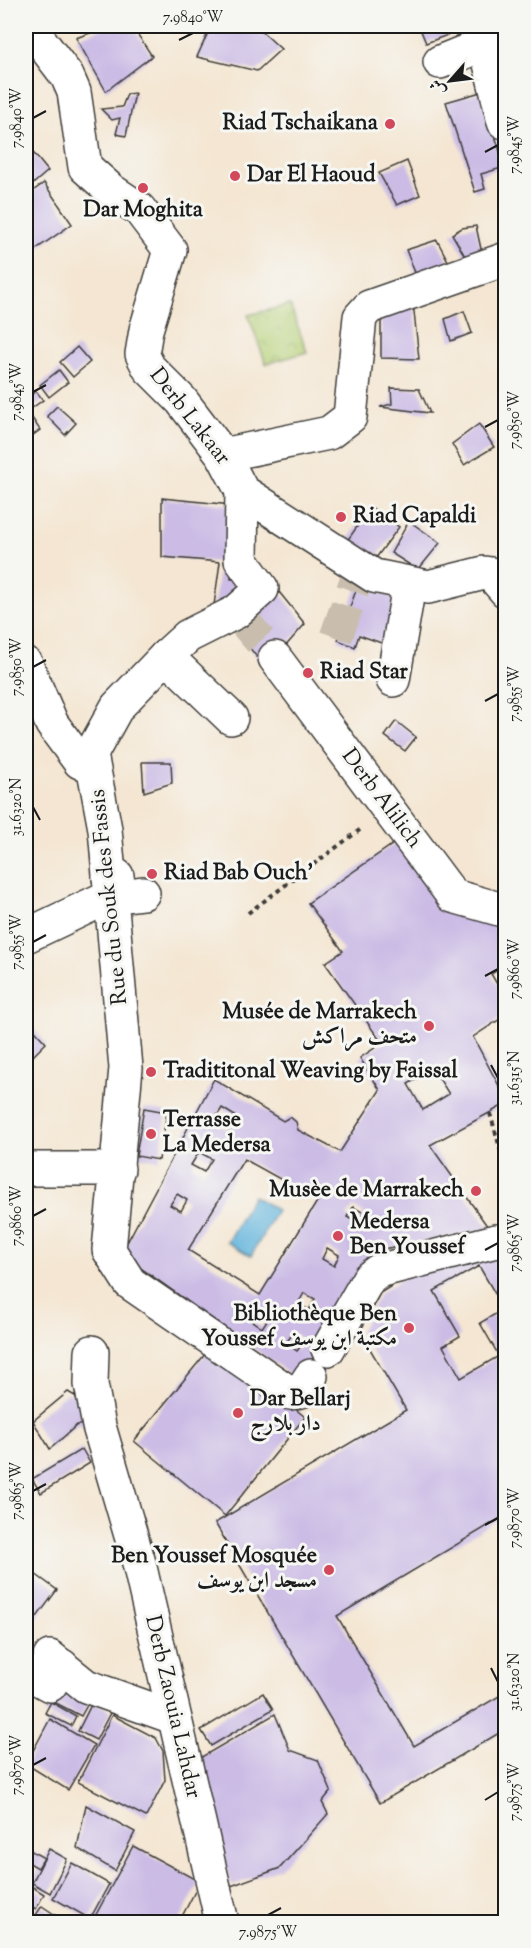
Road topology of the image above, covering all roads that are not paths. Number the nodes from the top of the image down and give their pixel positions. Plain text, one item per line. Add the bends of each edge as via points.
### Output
1 (29, 26) edge
2 (495, 39) edge
3 (440, 62) dead end
4 (504, 122) dead end
5 (506, 259) edge
6 (223, 455) junction
7 (242, 491) junction
8 (409, 585) junction
9 (506, 591) edge
10 (166, 656) junction
11 (275, 658) tunnel mouth
12 (26, 664) edge
13 (393, 680) dead end
14 (231, 718) dead end
15 (91, 754) junction
16 (110, 887) junction
17 (143, 893) dead end
18 (506, 911) edge
19 (26, 936) edge
20 (26, 1169) edge
21 (118, 1169) junction
22 (501, 1242) edge
23 (327, 1349) dead end
24 (92, 1352) dead end
25 (311, 1376) dead end
26 (26, 1679) edge
27 (173, 1717) junction
28 (222, 1923) edge

1 - 6 street, Derb Lakaar via 67,76 74,92 85,167 139,209 170,250 142,354 148,368 181,400
2 - 3 street
2 - 4 street
5 - 6 street via 369,307 360,317 350,417 342,424 329,433
6 - 7 street, Derb Lakaar
7 - 8 street, Derb Lakaar via 360,569
7 - 10 street via 241,560 262,589 238,614 188,636
8 - 9 street, Derb Lakaar via 445,585 484,573 491,574
8 - 13 street
10 - 14 street
10 - 15 street via 117,707
11 - 18 street, Derb Alilich via 453,896
12 - 15 street, Rue du Souk des Fassis via 51,724 80,762
15 - 16 street, Rue du Souk des Fassis
16 - 17 street via 117,876 119,896
16 - 19 street
16 - 21 street, Rue du Souk des Fassis via 126,1068
20 - 21 street
21 - 25 street, Rue du Souk des Fassis via 109,1250 130,1283 291,1393 301,1391
22 - 23 street via 378,1271 369,1278
24 - 27 street, Derb Zaouia Lahdar via 91,1384 99,1426 139,1563
26 - 27 street via 30,1674 50,1685 56,1661 86,1686
27 - 28 street, Derb Zaouia Lahdar

